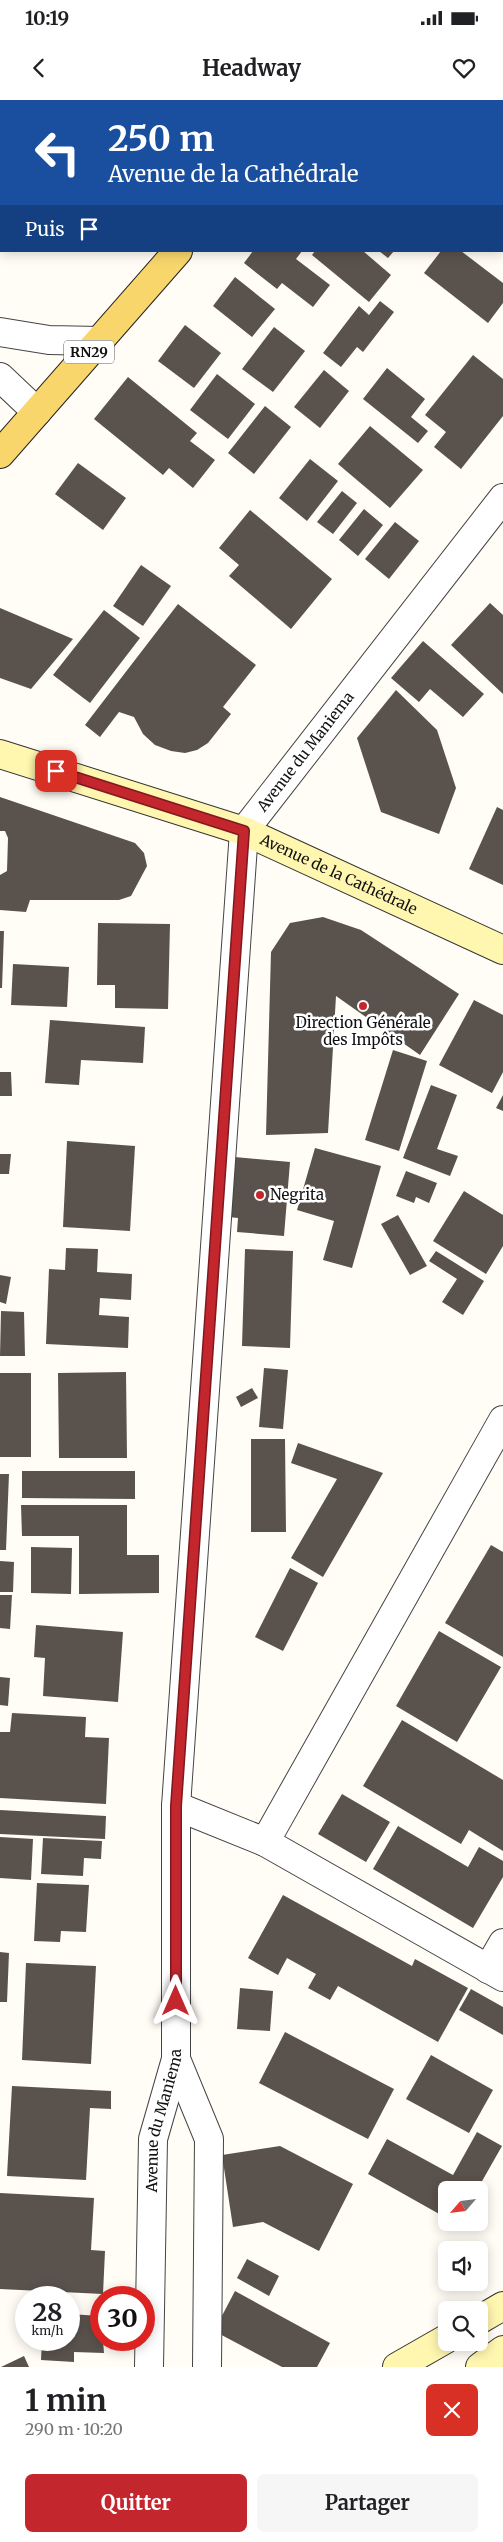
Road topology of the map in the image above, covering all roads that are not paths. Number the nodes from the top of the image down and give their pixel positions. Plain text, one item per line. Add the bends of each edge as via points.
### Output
1 (177, 252) edge
2 (0, 332) edge
3 (99, 341) junction
4 (0, 377) edge
5 (37, 412) junction
6 (0, 454) edge
7 (503, 498) edge
8 (0, 754) edge
9 (244, 831) junction
10 (503, 950) edge
11 (503, 1420) edge
12 (176, 1806) junction
13 (265, 1842) junction
14 (503, 1943) edge
15 (496, 1973) edge
16 (176, 2059) junction
17 (503, 2306) edge
18 (488, 2315) edge
19 (438, 2343) edge
20 (503, 2350) edge
21 (150, 2367) edge
22 (207, 2367) edge
23 (397, 2367) edge
24 (480, 2367) edge

1 - 3 main road, RN29
2 - 3 street via 48,340
3 - 5 main road, RN29
4 - 5 street
5 - 6 main road, RN29
7 - 9 street, Avenue du Maniema
8 - 9 street, Avenue de la Cathédrale
9 - 10 street, Avenue de la Cathédrale
9 - 12 street, Avenue du Maniema
11 - 13 street
12 - 13 street
12 - 16 street, Avenue du Maniema
13 - 15 street
14 - 15 street
16 - 21 street, Avenue du Maniema via 153,2139
16 - 22 street via 209,2139
17 - 18 street
19 - 23 street
20 - 24 street

